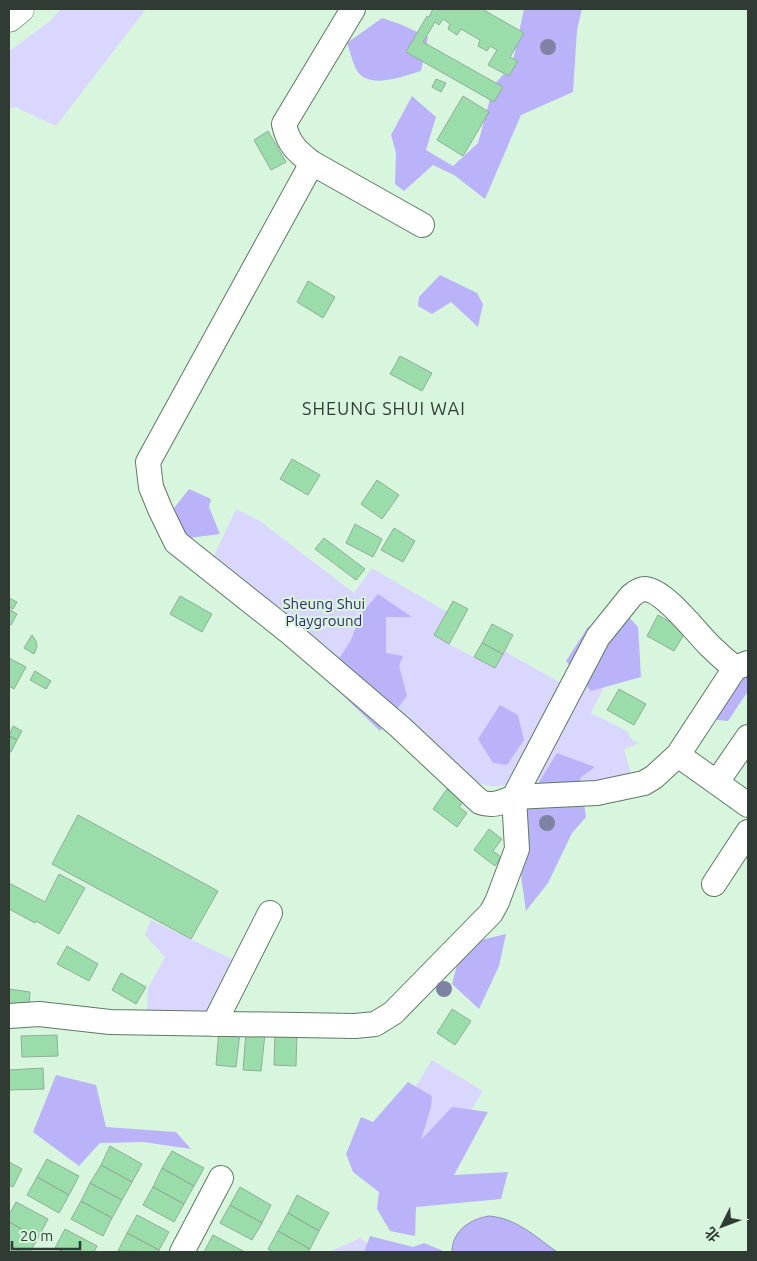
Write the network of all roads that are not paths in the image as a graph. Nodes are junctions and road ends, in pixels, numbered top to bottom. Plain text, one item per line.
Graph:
1 (20, 9) edge
2 (348, 10) edge
3 (9, 18) edge
4 (312, 163) junction
5 (422, 225) dead end
6 (742, 665) edge
7 (748, 737) edge
8 (678, 755) junction
9 (716, 782) junction
10 (514, 797) junction
11 (748, 805) edge
12 (748, 832) edge
13 (714, 884) dead end
14 (270, 913) dead end
15 (9, 1016) edge
16 (214, 1024) junction
17 (220, 1178) dead end
18 (182, 1252) edge

1 - 3 main road
2 - 4 street
4 - 5 street
4 - 10 street
6 - 8 street
6 - 10 street
7 - 9 street
8 - 9 street
8 - 10 street
9 - 11 street
10 - 16 street
12 - 13 street
14 - 16 street
15 - 16 street
17 - 18 street

